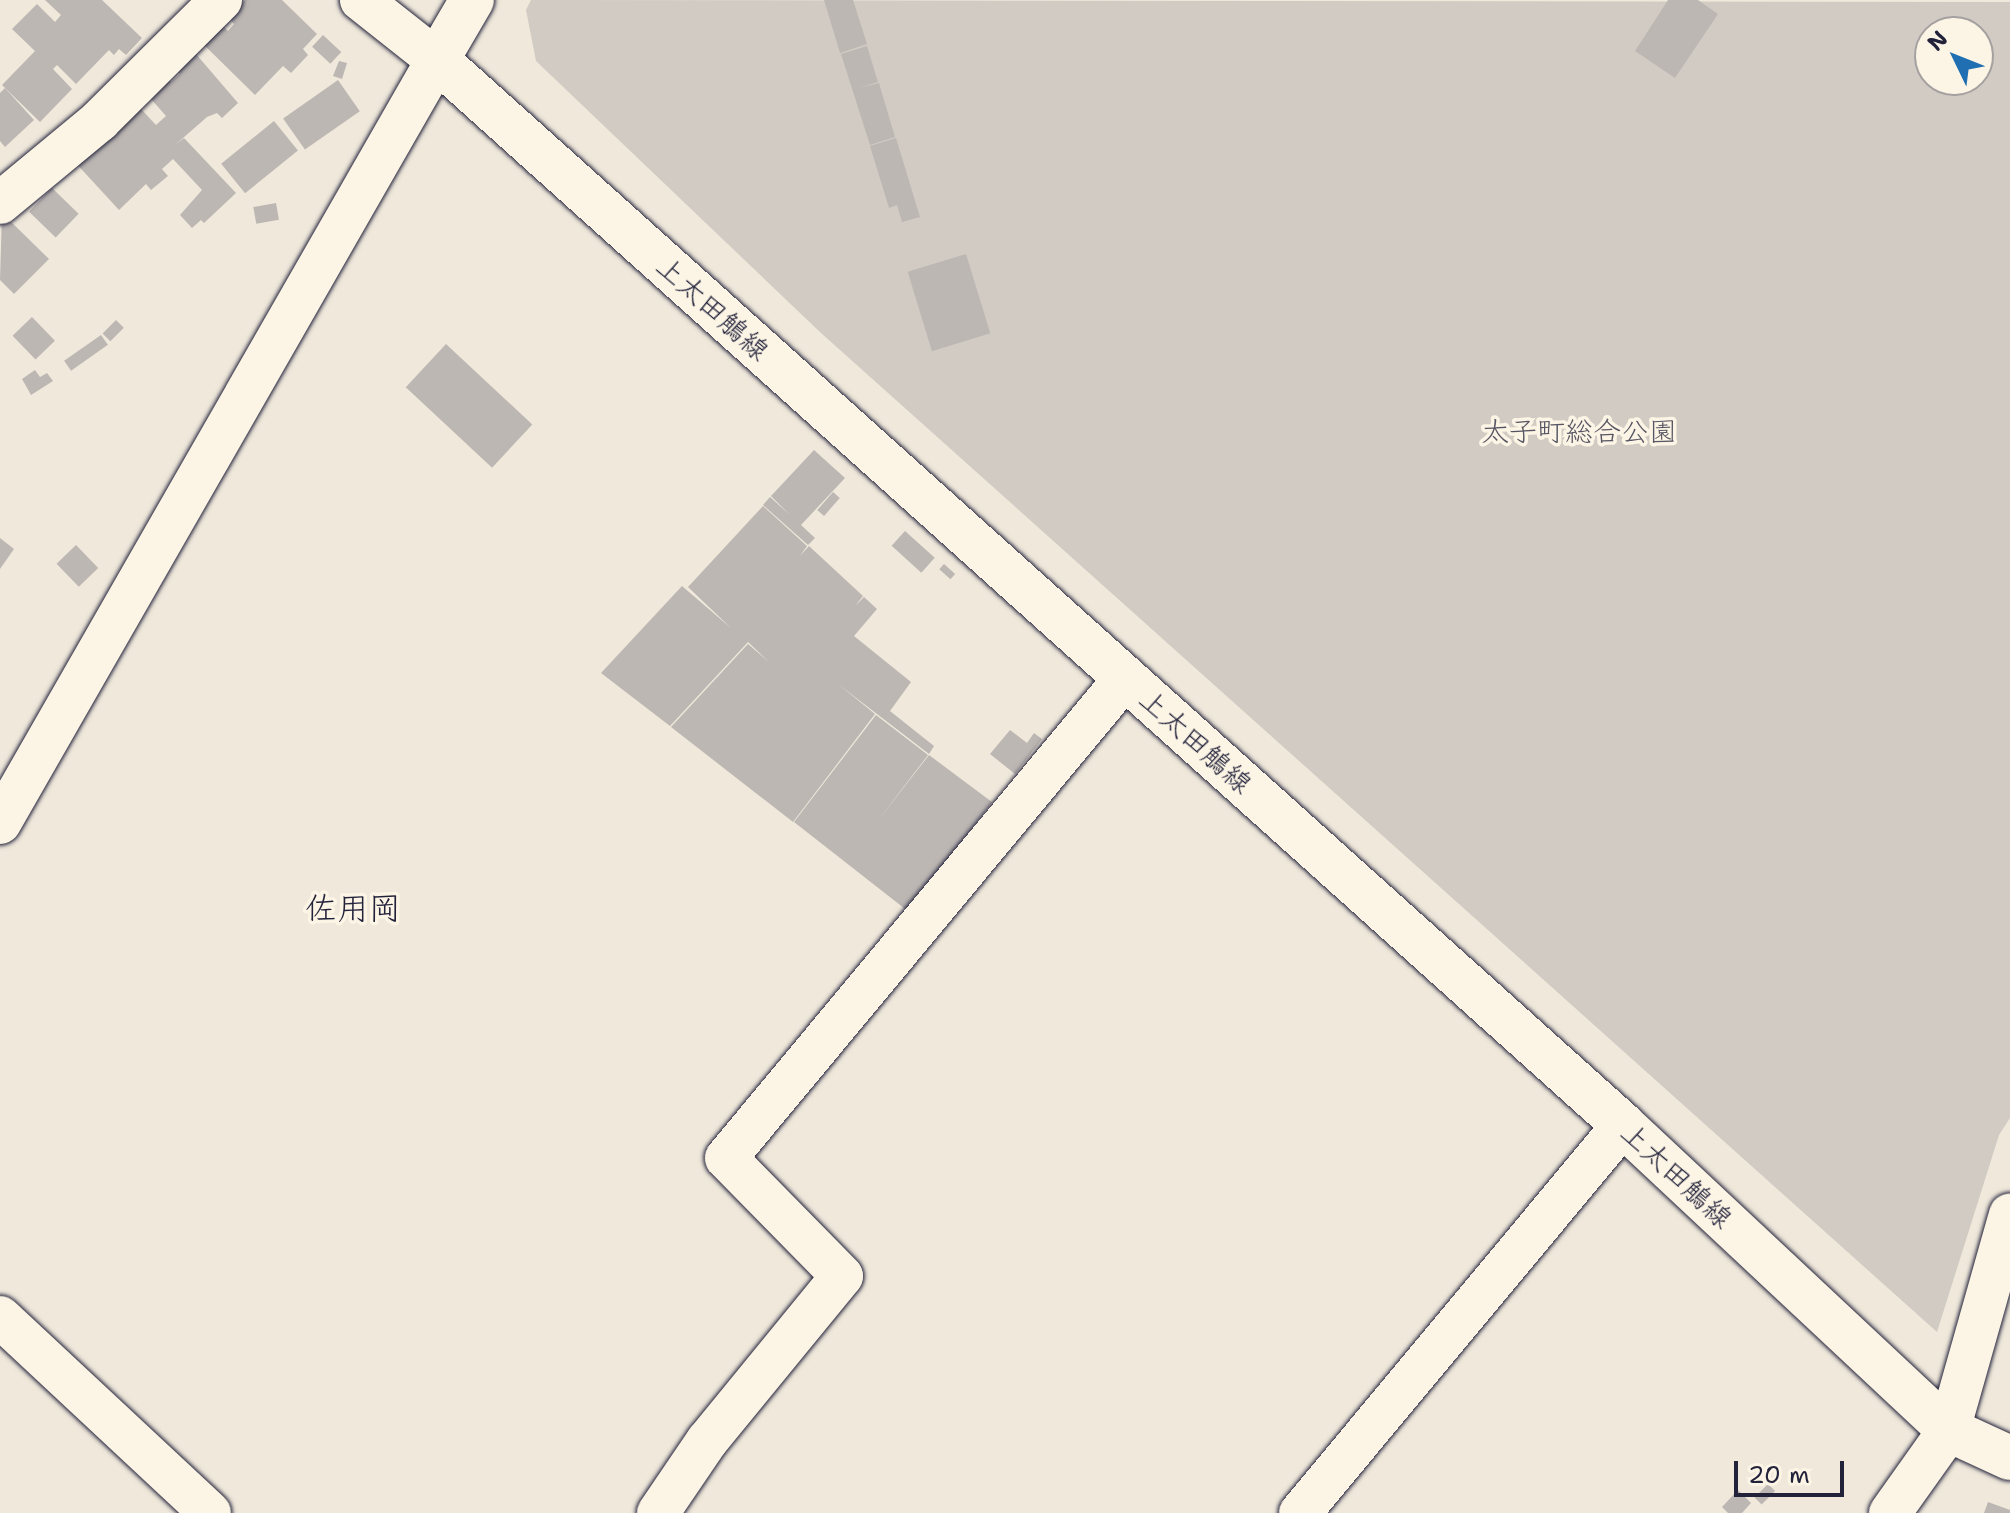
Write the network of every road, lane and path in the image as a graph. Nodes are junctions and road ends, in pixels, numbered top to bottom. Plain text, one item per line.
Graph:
1 (221, 0) edge
2 (361, 0) edge
3 (472, 0) edge
4 (437, 60) junction
5 (0, 203) edge
6 (1125, 678) junction
7 (0, 823) edge
8 (1623, 1125) junction
9 (2010, 1214) edge
10 (0, 1317) edge
11 (1949, 1430) junction
12 (2010, 1458) edge
13 (210, 1513) edge
14 (658, 1513) edge
15 (1300, 1513) edge
16 (1890, 1513) edge

1 - 5 street
2 - 4 street
3 - 4 main road
4 - 6 main road, 上太田鵤線
4 - 7 street
6 - 8 main road, 上太田鵤線
6 - 14 street
8 - 11 main road, 上太田鵤線
8 - 15 street
9 - 11 street
10 - 13 street
11 - 12 main road, 上太田鵤線
11 - 16 street

